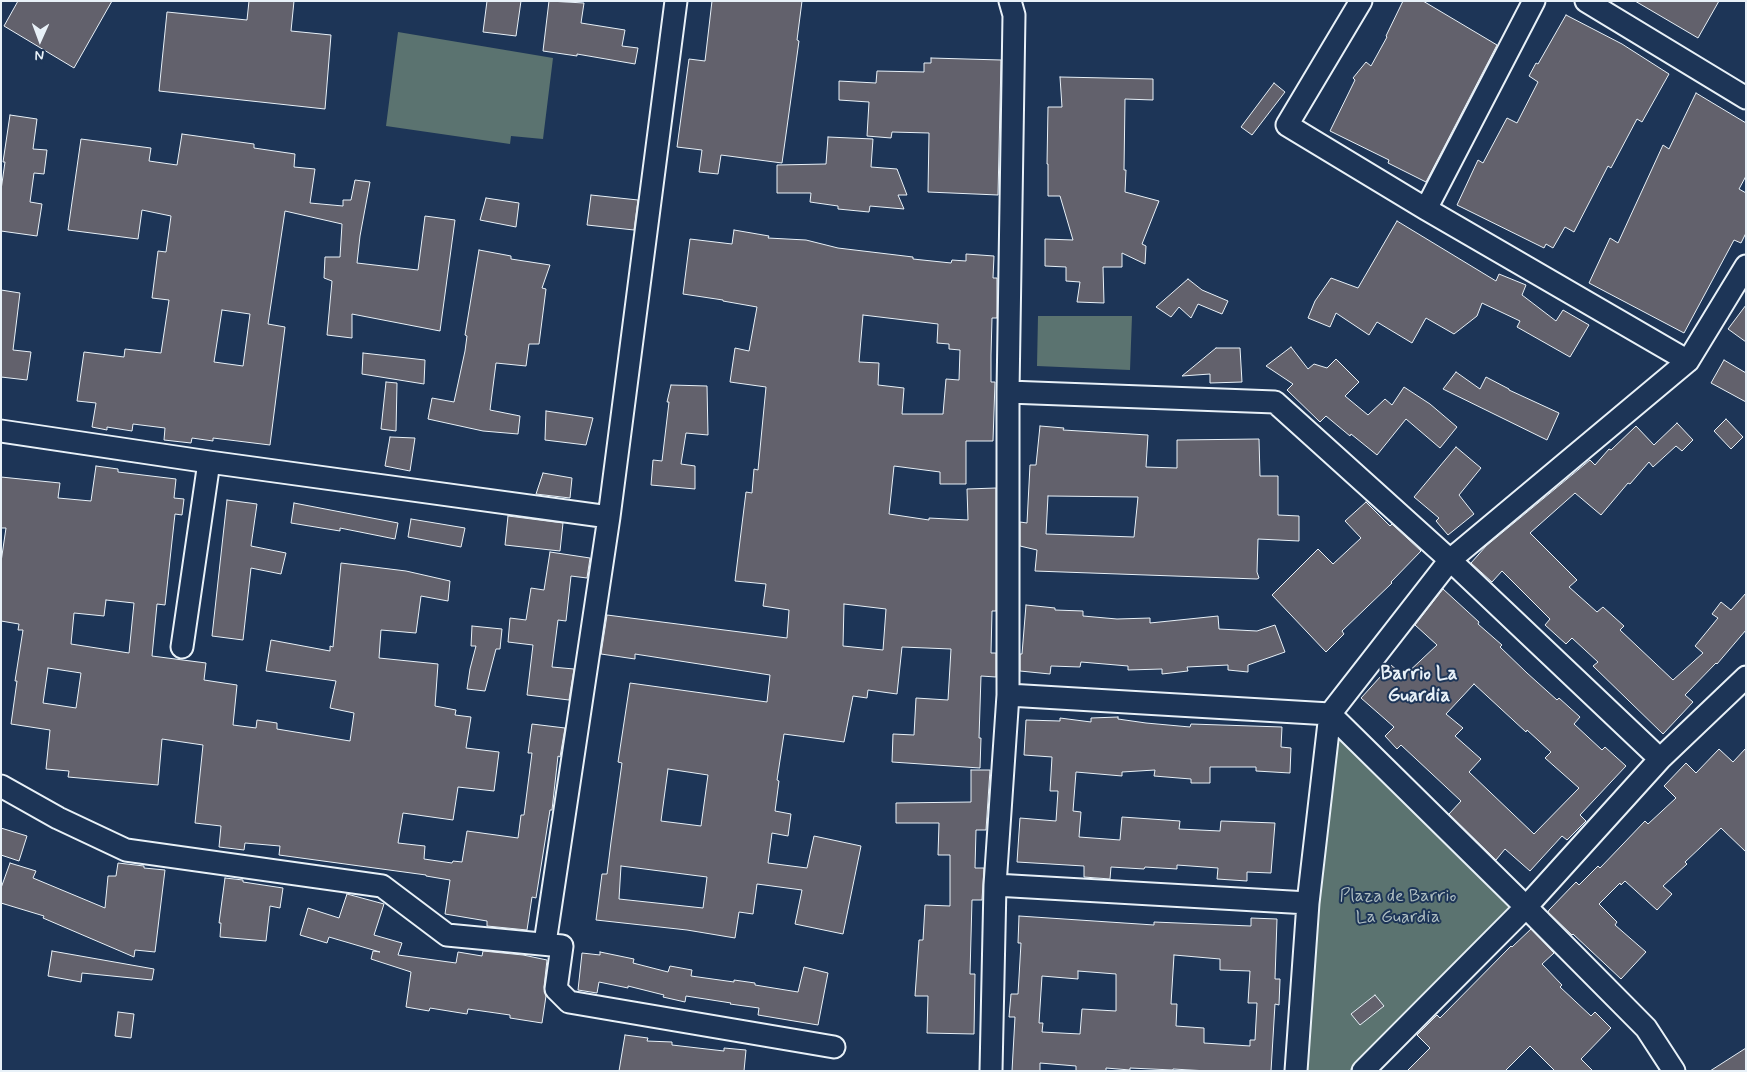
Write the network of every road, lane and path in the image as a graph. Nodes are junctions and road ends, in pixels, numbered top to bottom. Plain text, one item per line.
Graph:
1 (676, 1) edge
2 (1010, 1) edge
3 (1361, 1) edge
4 (1534, 1) edge
5 (1586, 1) edge
6 (1746, 98) edge
7 (1426, 210) junction
8 (1746, 266) edge
9 (1688, 360) junction
10 (1008, 392) junction
11 (1, 430) edge
12 (208, 462) junction
13 (609, 517) junction
14 (1450, 560) junction
15 (182, 647) dead end
16 (1746, 677) edge
17 (1008, 695) junction
18 (1330, 714) junction
19 (1660, 759) junction
20 (1, 786) edge
21 (995, 885) junction
22 (1308, 903) junction
23 (1526, 907) junction
24 (545, 944) junction
25 (834, 1047) dead end
26 (991, 1071) edge
27 (1296, 1071) edge
28 (1363, 1071) edge
29 (1674, 1071) edge

1 - 13 street
2 - 10 street
3 - 7 street
4 - 7 street
5 - 6 street
7 - 9 street
8 - 9 street
9 - 14 street
10 - 14 street
10 - 17 street
11 - 12 street
12 - 13 street
12 - 15 street
13 - 24 street
14 - 18 street
14 - 19 street
16 - 19 street
17 - 18 street
17 - 21 street
18 - 22 street
18 - 23 street
19 - 23 street
20 - 24 street
21 - 22 street
21 - 26 street
22 - 27 street
23 - 28 street
23 - 29 street
24 - 25 street

